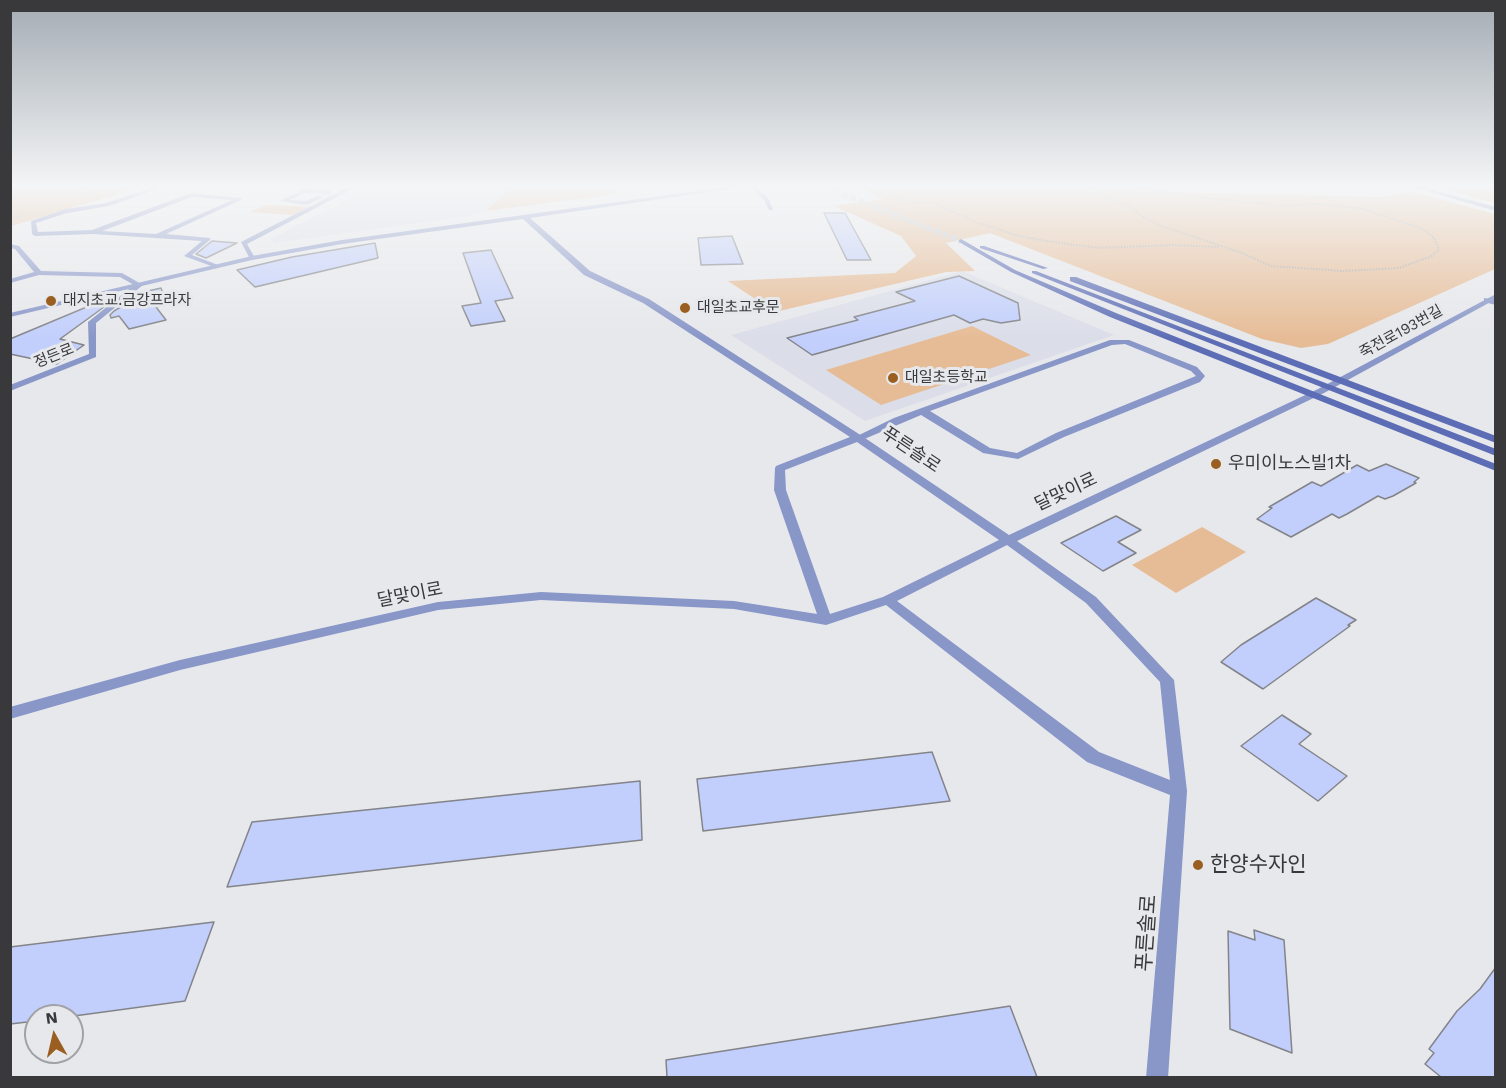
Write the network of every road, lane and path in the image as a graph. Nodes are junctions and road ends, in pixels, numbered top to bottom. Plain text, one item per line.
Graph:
1 (187, 238) edge
2 (253, 238) edge
3 (372, 238) edge
4 (548, 238) edge
5 (1029, 238) edge
6 (1197, 238) edge
7 (1434, 238) edge
8 (10, 246) edge
9 (1225, 247) junction
10 (252, 258) junction
11 (216, 266) junction
12 (39, 273) junction
13 (10, 281) edge
14 (139, 285) junction
15 (1496, 296) edge
16 (1491, 302) edge
17 (10, 315) edge
18 (1208, 336) junction
19 (10, 388) edge
20 (1321, 391) joint
21 (922, 411) junction
22 (858, 438) junction
23 (1496, 440) edge
24 (1496, 453) edge
25 (1496, 468) edge
26 (1008, 540) junction
27 (888, 600) junction
28 (826, 620) junction
29 (10, 713) edge
30 (1179, 791) junction
31 (1157, 1077) edge

1 - 11 street
2 - 10 street
3 - 10 street
4 - 22 street, 푸른솔로
5 - 9 path
6 - 9 path
7 - 9 path
8 - 12 street
10 - 11 street
11 - 14 street
12 - 13 street
12 - 14 street
14 - 17 street
14 - 19 street, 정든로
15 - 16 street, 죽전로193번길
16 - 20 street, 죽전로193번길
18 - 23 main road
18 - 24 main road
18 - 25 main road
20 - 26 street, 달맞이로
21 - 21 street
21 - 22 street
22 - 26 street, 푸른솔로
22 - 28 street
26 - 27 street, 달맞이로
26 - 30 street, 푸른솔로
27 - 28 street, 달맞이로
27 - 30 street
28 - 29 street, 달맞이로
30 - 31 street, 푸른솔로

